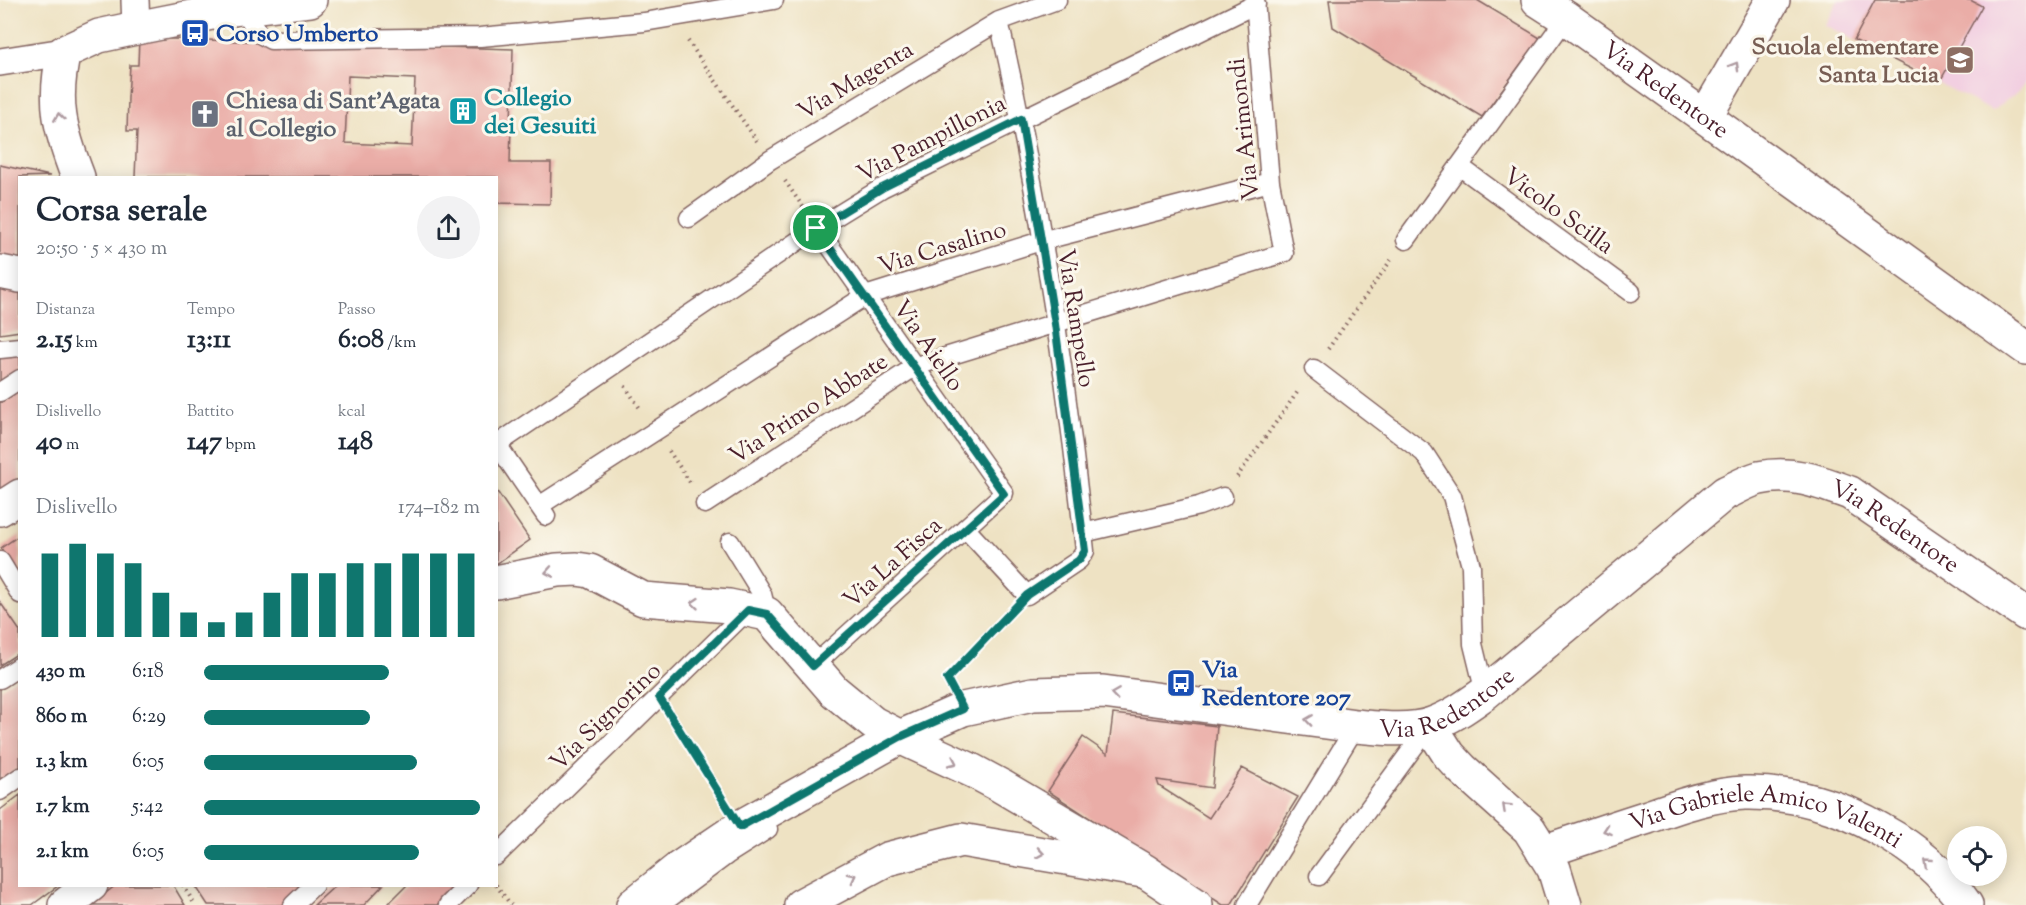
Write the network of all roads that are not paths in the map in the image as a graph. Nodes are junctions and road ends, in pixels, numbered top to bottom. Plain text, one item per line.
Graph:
1 (310, 0) edge
2 (774, 0) edge
3 (1056, 0) edge
4 (1538, 0) edge
5 (1773, 0) edge
6 (1256, 2) edge
7 (235, 6) edge
8 (136, 14) edge
9 (1566, 18) junction
10 (999, 21) junction
11 (64, 52) junction
12 (0, 62) edge
13 (1705, 117) junction
14 (1021, 119) junction
15 (1459, 165) junction
16 (77, 175) edge
17 (1270, 182) junction
18 (689, 218) dead end
19 (816, 228) junction
20 (1406, 240) dead end
21 (1041, 241) junction
22 (1284, 254) joint
23 (0, 272) edge
24 (18, 276) edge
25 (1631, 292) dead end
26 (865, 296) junction
27 (1055, 324) junction
28 (18, 347) edge
29 (2026, 348) edge
30 (0, 350) edge
31 (916, 366) junction
32 (1314, 369) dead end
33 (18, 380) edge
34 (0, 392) edge
35 (498, 443) edge
36 (498, 445) edge
37 (1004, 494) joint
38 (18, 497) edge
39 (1223, 497) dead end
40 (705, 504) dead end
41 (0, 510) edge
42 (965, 528) junction
43 (1083, 533) junction
44 (730, 542) dead end
45 (0, 561) edge
46 (498, 582) edge
47 (18, 591) edge
48 (758, 612) junction
49 (2026, 614) edge
50 (813, 666) junction
51 (18, 667) edge
52 (0, 679) edge
53 (1485, 693) junction
54 (1430, 725) junction
55 (1356, 726) junction
56 (900, 737) junction
57 (18, 778) edge
58 (0, 791) edge
59 (754, 828) junction
60 (1543, 852) junction
61 (498, 854) edge
62 (1145, 871) junction
63 (1319, 876) dead end
64 (88, 887) edge
65 (312, 887) edge
66 (466, 887) edge
67 (66, 905) edge
68 (293, 905) edge
69 (448, 905) edge
70 (633, 905) edge
71 (660, 905) edge
72 (801, 905) edge
73 (1196, 905) edge
74 (1247, 905) edge
75 (1565, 905) edge
76 (1966, 905) edge

1 - 7 street
2 - 7 lane
3 - 10 lane, Via Magenta
4 - 9 street, Via Redentore
13 -> 5 street
6 - 14 lane, Via Pampillonia
6 - 17 lane, Via Arimondi
7 - 8 street
8 - 11 street
9 - 13 street, Via Redentore
9 - 15 lane
10 - 14 lane, Via Rampello
10 - 18 lane, Via Magenta
11 - 12 street
16 -> 11 street
13 - 29 street, Via Redentore
14 - 19 lane, Via Pampillonia
14 - 21 lane, Via Rampello
15 - 20 lane
15 - 25 lane, Vicolo Scilla
17 - 21 lane, Via Casalino
17 - 22 lane, Via Arimondi
19 - 26 lane, Via Aiello
19 - 35 lane, Via Pampillonia
21 - 26 lane, Via Casalino
21 - 27 lane, Via Rampello
22 - 27 lane, Via Primo Abbate
23 - 24 street
26 - 31 lane, Via Aiello
26 - 36 lane, Via Casalino
27 - 31 lane, Via Primo Abbate
27 - 43 lane, Via Rampello
28 - 30 lane
31 - 37 lane, Via Aiello
31 - 40 lane, Via Primo Abbate
32 - 53 lane
33 - 34 lane
37 - 42 lane, Via La Fisca
38 - 41 street
39 - 43 lane
42 - 43 lane, Via Rampello
42 - 50 lane, Via La Fisca
44 - 48 lane
45 - 47 lane
48 -> 46 street
48 - 50 street
48 - 61 lane, Via Signorino
49 - 53 street, Via Redentore
50 - 56 street
51 - 52 lane
53 - 54 street, Via Redentore
54 - 55 street, Via Redentore
60 -> 54 street
54 - 63 lane
55 -> 56 street, Via Redentore
55 - 74 lane
56 - 59 street, Via Redentore
56 -> 62 street
57 - 58 lane
59 - 70 street, Via Redentore
59 - 71 lane, Via Redentore
60 - 75 street
76 -> 60 street, Via Gabriele Amico Valenti
72 -> 62 street
62 - 73 street
64 - 67 street
65 - 68 lane
66 - 69 lane

